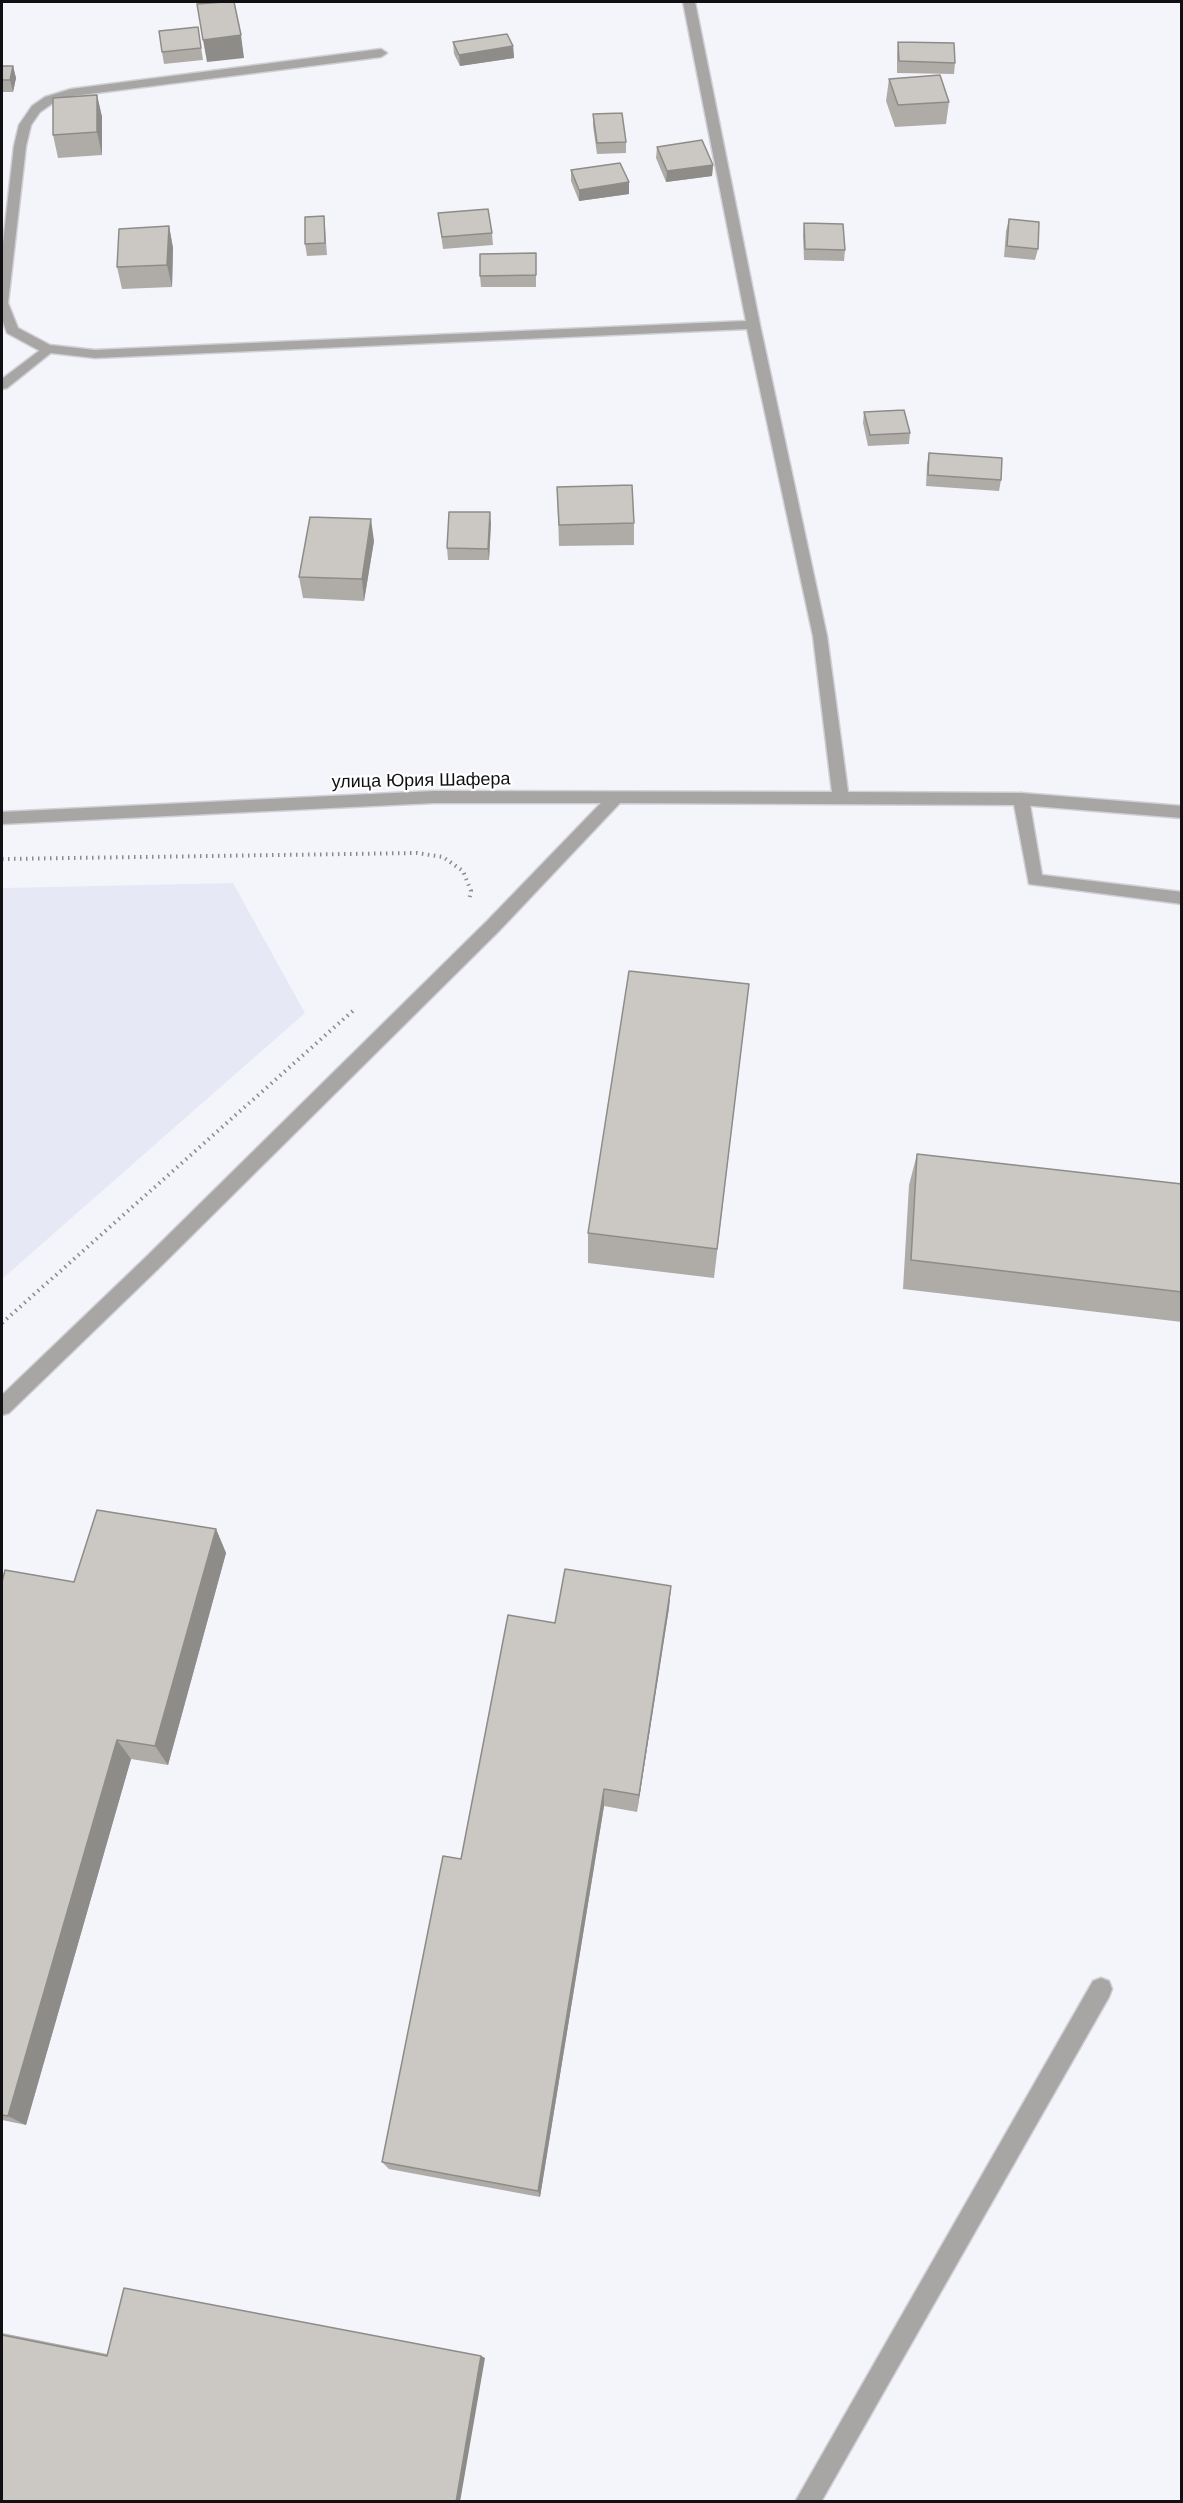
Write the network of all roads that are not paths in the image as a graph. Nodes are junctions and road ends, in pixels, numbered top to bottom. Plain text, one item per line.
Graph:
1 (688, 2) edge
2 (381, 53) dead end
3 (753, 325) junction
4 (47, 349) junction
5 (2, 385) edge
6 (841, 798) junction
7 (1021, 799) junction
8 (614, 800) junction
9 (1182, 812) edge
10 (2, 818) edge
11 (1182, 898) edge
12 (2, 1407) edge
13 (1101, 1989) dead end
14 (807, 2502) edge

1 - 3 street
2 - 4 street
3 - 4 street
3 - 6 street
4 - 5 street
6 - 7 street, улица Юрия Шафера
6 - 8 street, улица Юрия Шафера
7 - 9 street, улица Юрия Шафера
7 - 11 street
8 - 10 street, улица Юрия Шафера
8 - 12 street
13 - 14 street

